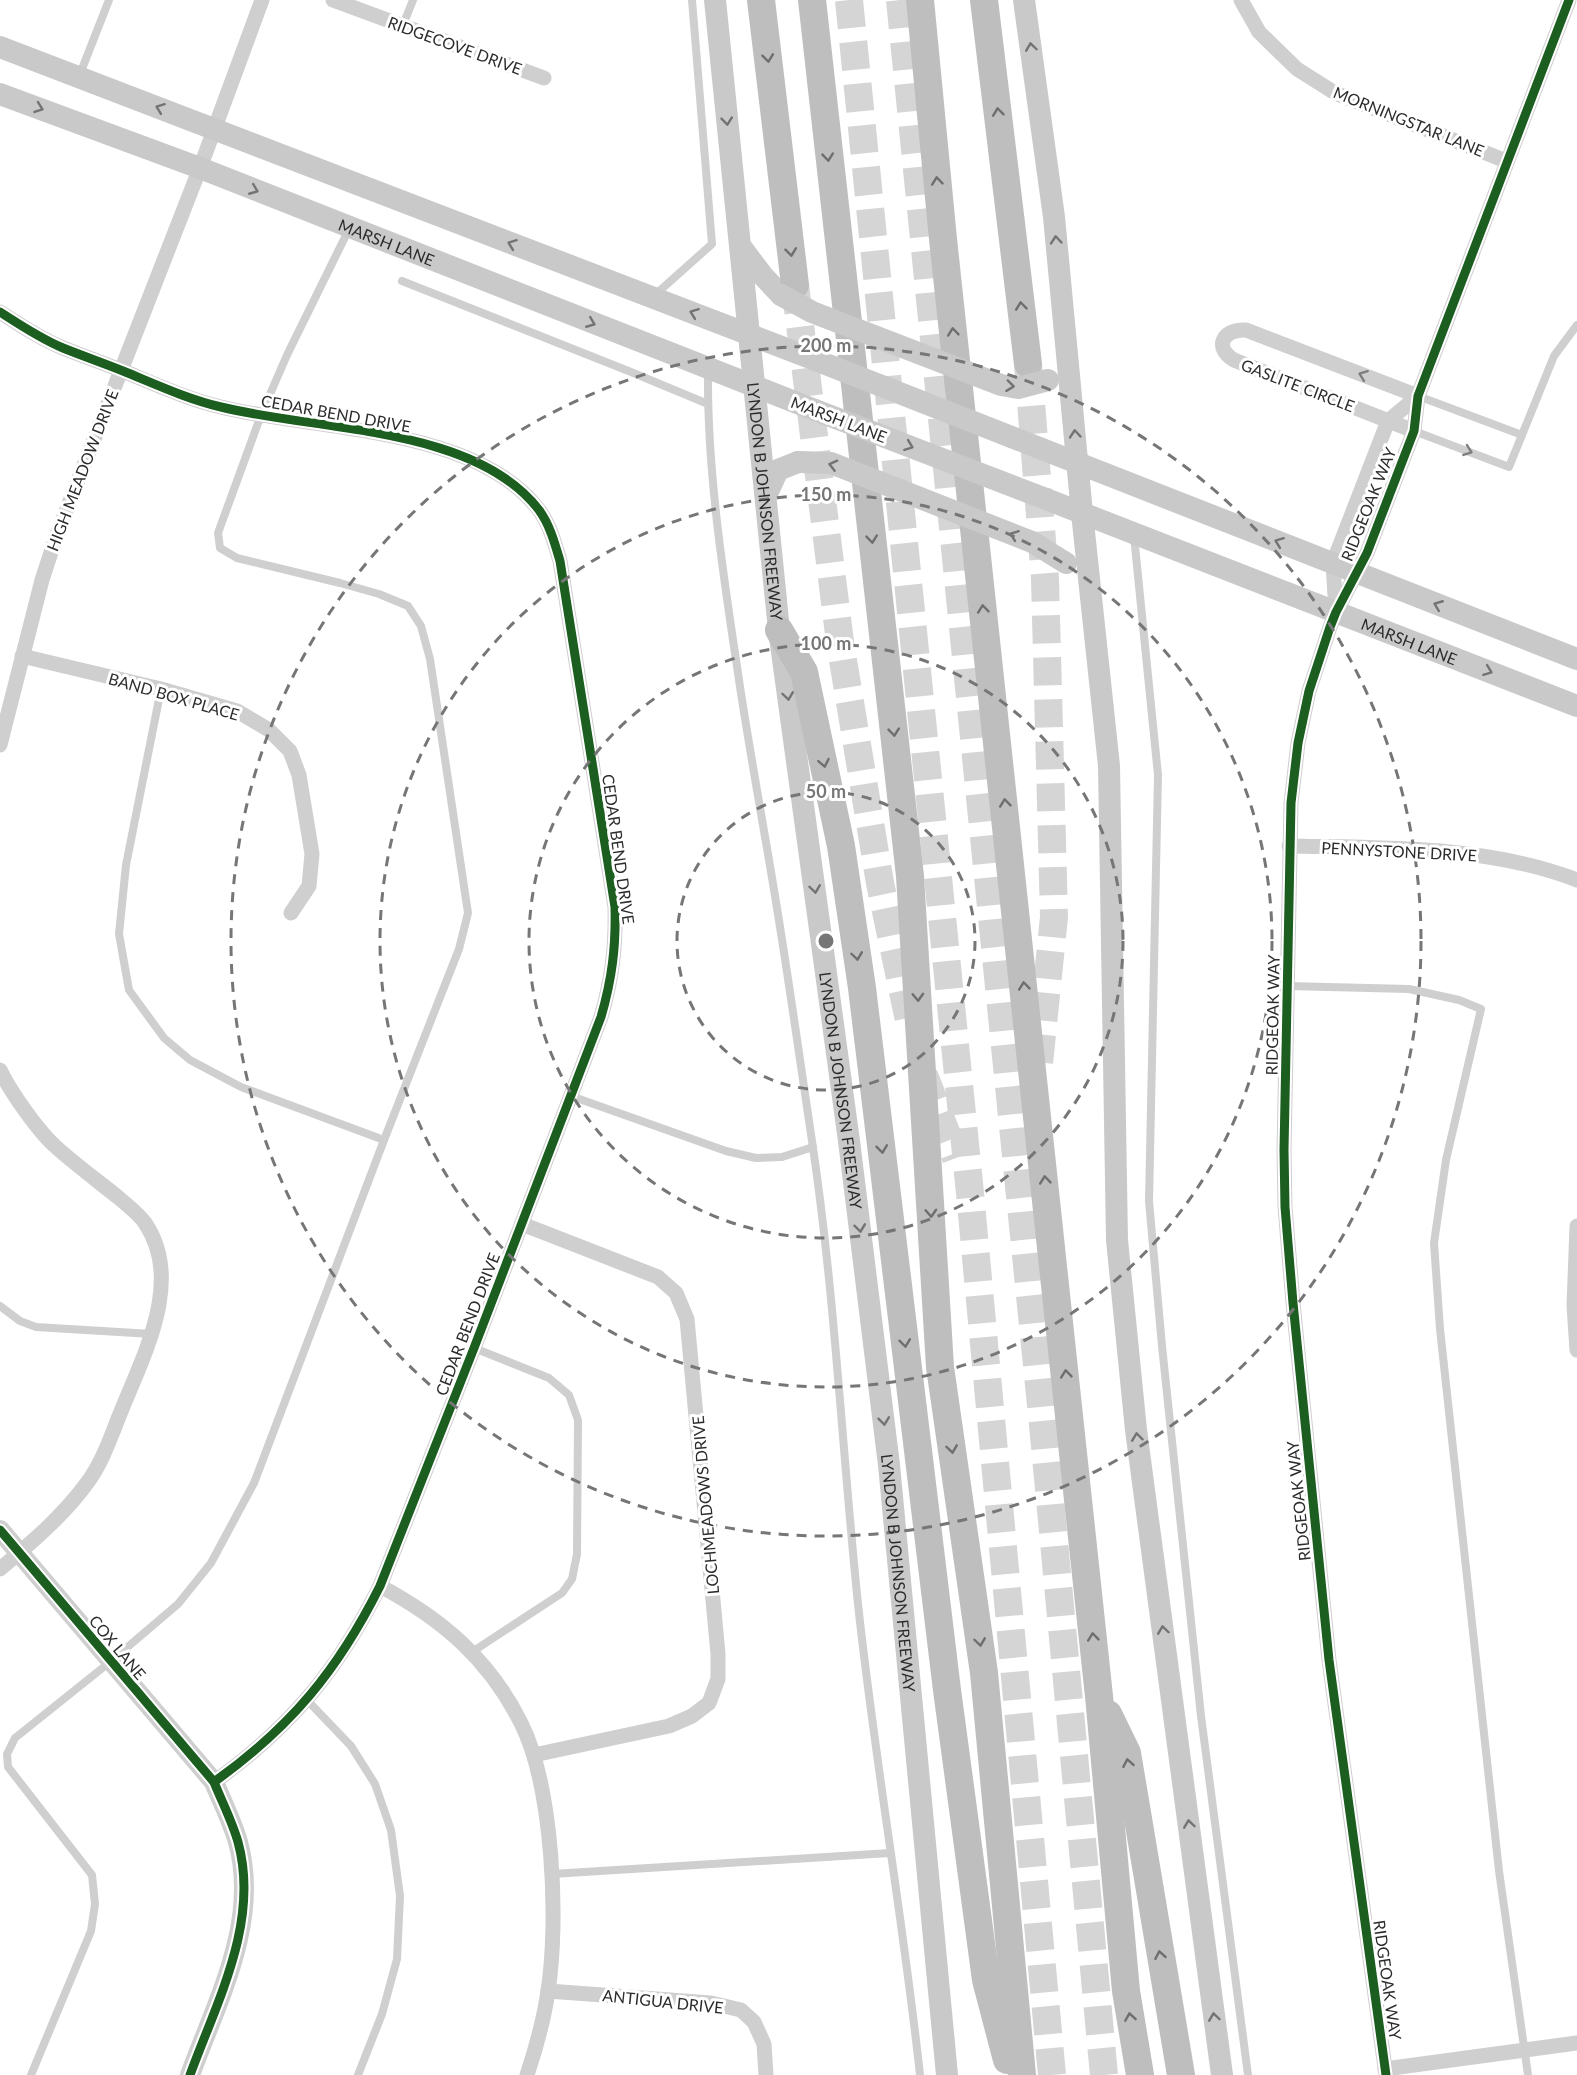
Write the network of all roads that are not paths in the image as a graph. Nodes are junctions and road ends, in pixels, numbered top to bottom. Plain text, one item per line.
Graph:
1 (109, 0) edge
2 (262, 0) edge
3 (333, 0) edge
4 (413, 0) edge
5 (692, 0) edge
6 (715, 0) edge
7 (760, 0) edge
8 (812, 0) edge
9 (920, 0) edge
10 (984, 0) edge
11 (1024, 0) edge
12 (1241, 0) edge
13 (1569, 0) edge
14 (403, 25) junction
15 (0, 47) edge
16 (79, 77) junction
17 (544, 78) dead end
18 (0, 93) edge
19 (214, 129) junction
20 (1506, 161) junction
21 (200, 168) junction
22 (350, 228) junction
23 (740, 246) junction
24 (402, 281) dead end
25 (788, 290) junction
26 (652, 297) junction
27 (0, 312) edge
28 (1577, 325) edge
29 (749, 334) junction
30 (1067, 353) junction
31 (708, 369) junction
32 (120, 370) junction
33 (1038, 372) junction
34 (754, 387) junction
35 (1418, 396) junction
36 (708, 404) junction
37 (261, 415) junction
38 (1388, 421) junction
39 (1414, 431) junction
40 (1522, 435) junction
41 (1077, 463) junction
42 (765, 498) junction
43 (1082, 513) junction
44 (1134, 533) junction
45 (1333, 563) junction
46 (1357, 573) junction
47 (1091, 593) junction
48 (1336, 612) junction
49 (778, 630) junction
50 (22, 656) junction
51 (1577, 659) edge
52 (161, 689) junction
53 (1577, 706) edge
54 (0, 745) edge
55 (1289, 846) junction
56 (1577, 880) edge
57 (291, 913) dead end
58 (1287, 986) junction
59 (0, 1070) edge
60 (571, 1096) junction
61 (384, 1140) junction
62 (813, 1147) junction
63 (522, 1224) junction
64 (1577, 1227) edge
65 (0, 1306) edge
66 (152, 1334) junction
67 (474, 1348) junction
68 (1577, 1350) edge
69 (0, 1530) edge
70 (19, 1553) junction
71 (0, 1569) edge
72 (380, 1586) junction
73 (472, 1652) junction
74 (111, 1662) junction
75 (1099, 1696) junction
76 (307, 1700) junction
77 (534, 1755) junction
78 (214, 1782) junction
79 (890, 1852) junction
80 (552, 1874) junction
81 (548, 1991) junction
82 (1577, 2043) edge
83 (1524, 2049) junction
84 (1385, 2072) edge
85 (31, 2075) edge
86 (190, 2075) edge
87 (358, 2075) edge
88 (527, 2075) edge
89 (766, 2075) edge
90 (920, 2075) edge
91 (947, 2075) edge
92 (1011, 2075) edge
93 (1022, 2075) edge
94 (1140, 2075) edge
95 (1181, 2075) edge
96 (1222, 2075) edge
97 (1248, 2075) edge
98 (1528, 2075) edge

1 - 16 lane
2 - 19 street, HIGH MEADOW DRIVE
3 - 14 street, RIDGECOVE DRIVE
4 - 14 lane
5 - 26 lane
6 -> 23 main road, LYNDON B JOHNSON FREEWAY
7 -> 25 highway
8 -> 93 highway
75 -> 9 highway
33 -> 10 highway
30 -> 11 main road
12 - 20 street, MORNINGSTAR LANE
13 - 20 street, RIDGEOAK WAY
14 - 17 street, RIDGECOVE DRIVE
15 - 16 main road
19 -> 16 main road
18 -> 21 main road, MARSH LANE
19 - 21 street, HIGH MEADOW DRIVE
26 -> 19 main road
20 - 35 street, RIDGEOAK WAY
21 -> 22 main road, MARSH LANE
21 - 32 street, HIGH MEADOW DRIVE
22 -> 31 main road, MARSH LANE
22 - 37 lane
23 - 25 main road
23 - 29 main road, LYNDON B JOHNSON FREEWAY
24 - 36 lane
25 -> 33 main road, bridge
29 -> 26 main road
27 - 32 street, CEDAR BEND DRIVE
28 - 40 lane
29 - 34 main road, LYNDON B JOHNSON FREEWAY
29 - 41 main road, bridge
30 - 33 main road
41 -> 30 main road
31 - 34 main road, MARSH LANE
31 - 36 lane
32 - 37 street, CEDAR BEND DRIVE
32 - 50 street, HIGH MEADOW DRIVE
34 - 42 main road, LYNDON B JOHNSON FREEWAY
34 -> 43 main road, MARSH LANE, bridge
35 - 38 street, RIDGEOAK WAY
35 -> 38 street, GASLITE CIRCLE
35 - 39 street, RIDGEOAK WAY
35 - 40 lane
36 - 62 lane
37 - 60 street, CEDAR BEND DRIVE
37 - 61 lane
38 - 39 street, GASLITE CIRCLE
38 - 45 street, RIDGEOAK WAY
39 -> 40 lane
39 - 46 street, RIDGEOAK WAY
41 - 43 main road
45 -> 41 main road
47 -> 42 main road, bridge
42 - 49 main road, LYNDON B JOHNSON FREEWAY
43 - 44 main road, MARSH LANE
43 - 47 main road
44 - 48 main road, MARSH LANE
44 - 97 lane
45 - 46 main road
45 - 48 street, RIDGEOAK WAY
46 - 48 street, RIDGEOAK WAY
51 -> 46 main road
96 -> 47 main road
48 -> 53 main road, MARSH LANE
48 - 55 street, RIDGEOAK WAY
49 -> 91 main road, LYNDON B JOHNSON FREEWAY
49 -> 92 highway
50 - 52 street, BAND BOX PLACE
50 - 54 street, HIGH MEADOW DRIVE
52 - 57 street, BAND BOX PLACE
52 - 61 lane
55 - 56 street, PENNYSTONE DRIVE
55 - 58 street, RIDGEOAK WAY
58 - 83 lane
58 - 84 street, RIDGEOAK WAY
59 - 66 street
60 - 62 lane
60 - 63 street, CEDAR BEND DRIVE
61 - 74 lane
62 - 79 lane
63 - 67 street, CEDAR BEND DRIVE
63 - 77 street, LOCHMEADOWS DRIVE
64 - 68 street
65 - 66 lane
66 - 70 street
67 - 72 street, CEDAR BEND DRIVE
67 - 73 lane
69 - 70 street, COX LANE
70 - 71 street
70 - 74 street, COX LANE
72 - 73 street
72 - 76 street, CEDAR BEND DRIVE
73 - 77 street
74 - 78 street, COX LANE
74 - 85 lane
94 -> 75 highway
95 -> 75 highway
76 - 78 street, CEDAR BEND DRIVE
76 - 87 lane
77 - 80 street
78 - 86 street, COX LANE
79 - 80 lane
79 - 90 lane
80 - 81 street
81 - 88 street
81 - 89 street, ANTIGUA DRIVE
82 - 83 street
83 - 84 street
83 - 98 lane

